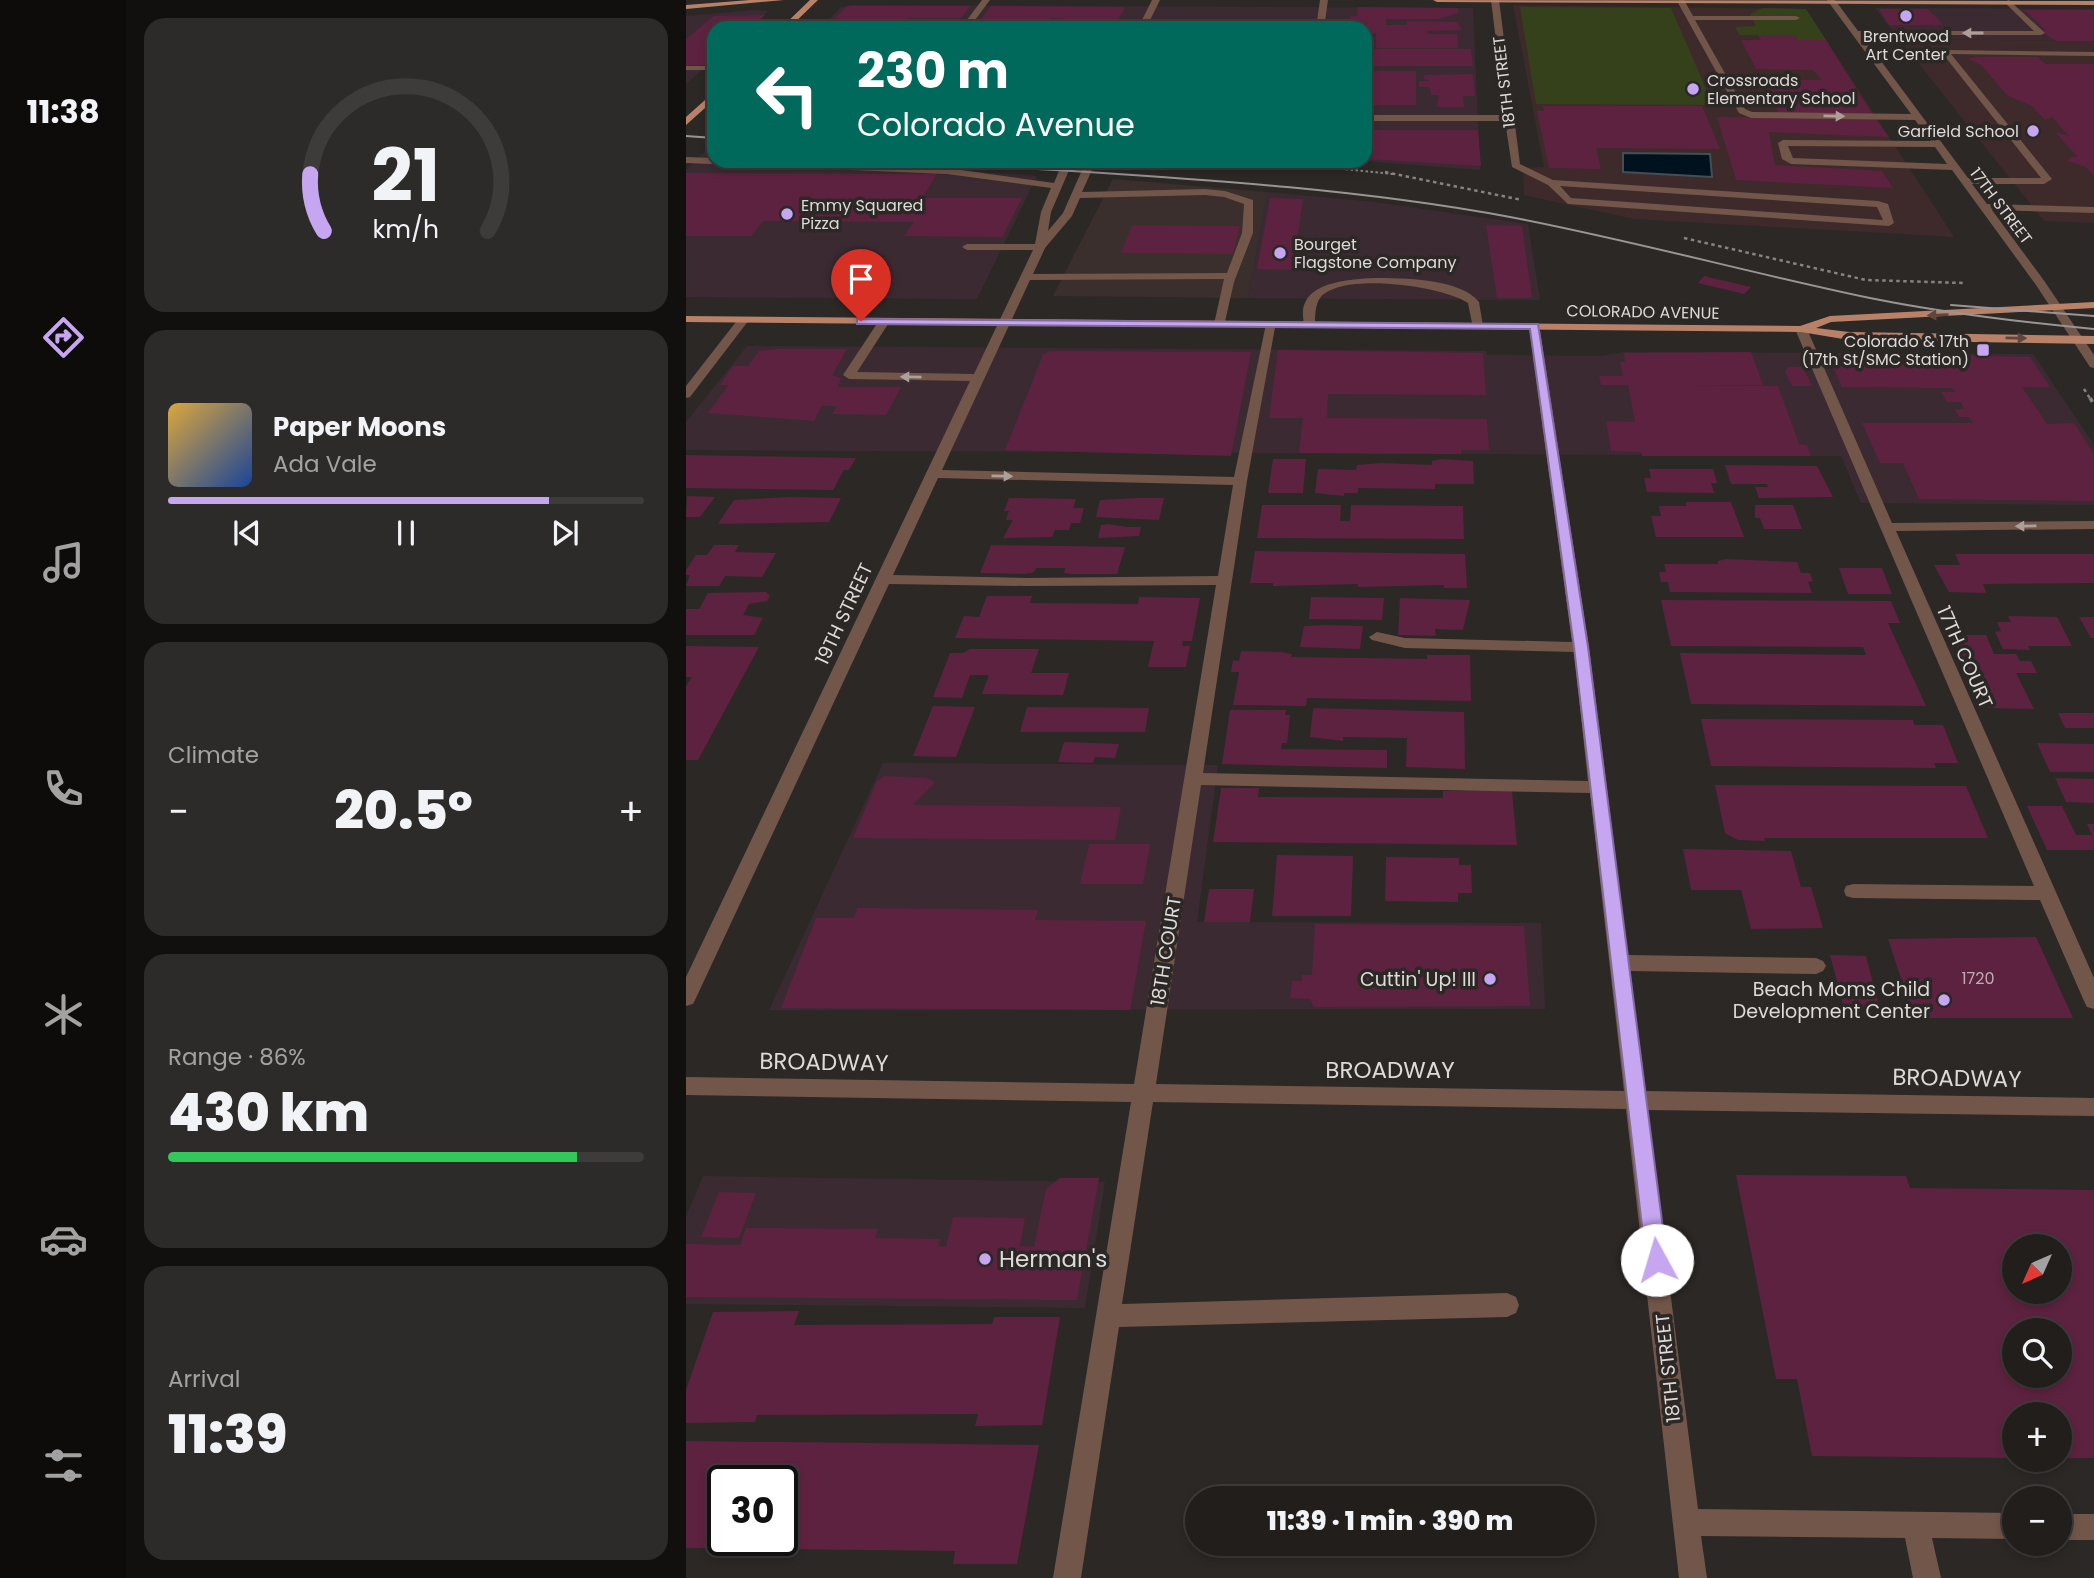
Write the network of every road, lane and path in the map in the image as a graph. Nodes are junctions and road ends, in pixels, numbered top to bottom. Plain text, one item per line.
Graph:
1 (780, 0) edge
2 (814, 0) edge
3 (986, 0) edge
4 (1156, 0) edge
5 (1324, 0) edge
6 (1437, 0) edge
7 (1495, 0) edge
8 (1832, 0) edge
9 (1681, 1) edge
10 (2008, 2) junction
11 (2094, 3) edge
12 (686, 7) edge
13 (1692, 18) junction
14 (1796, 18) dead end
15 (792, 21) edge
16 (970, 21) edge
17 (1146, 21) edge
18 (1321, 21) edge
19 (1856, 33) junction
20 (1870, 51) junction
21 (1945, 52) junction
22 (2094, 54) edge
23 (686, 68) edge
24 (707, 68) edge
25 (707, 102) edge
26 (1917, 117) junction
27 (1372, 118) edge
28 (1508, 118) junction
29 (686, 122) edge
30 (1936, 144) junction
31 (686, 160) edge
32 (707, 161) edge
33 (1952, 167) junction
34 (876, 168) edge
35 (1065, 168) edge
36 (1088, 168) edge
37 (1963, 181) junction
38 (1551, 183) junction
39 (1057, 186) junction
40 (1078, 195) junction
41 (1982, 207) junction
42 (2094, 209) edge
43 (967, 247) dead end
44 (1040, 247) junction
45 (1231, 276) junction
46 (1026, 277) junction
47 (1866, 280) dead end
48 (1965, 283) dead end
49 (2094, 305) edge
50 (2055, 306) junction
51 (686, 319) edge
52 (743, 320) junction
53 (884, 321) junction
54 (1006, 323) junction
55 (1220, 324) junction
56 (1272, 324) junction
57 (1309, 325) junction
58 (1477, 326) junction
59 (1535, 326) junction
60 (1801, 329) junction
61 (2076, 340) junction
62 (2094, 340) edge
63 (2094, 364) edge
64 (979, 378) junction
65 (686, 394) edge
66 (934, 474) junction
67 (1240, 481) junction
68 (2094, 525) edge
69 (1885, 527) junction
70 (884, 579) junction
71 (1225, 580) junction
72 (1377, 637) dead end
73 (1581, 647) junction
74 (1193, 779) junction
75 (1598, 787) junction
76 (1853, 891) dead end
77 (2047, 893) junction
78 (1621, 963) junction
79 (1816, 966) dead end
80 (686, 998) edge
81 (2094, 1001) edge
82 (686, 1086) edge
83 (1143, 1094) junction
84 (1635, 1098) junction
85 (2094, 1107) edge
86 (1507, 1305) dead end
87 (1111, 1316) junction
88 (1686, 1522) junction
89 (1916, 1525) junction
90 (2002, 1527) edge
91 (2072, 1527) edge
92 (2094, 1527) edge
93 (1067, 1578) edge
94 (1693, 1578) edge
95 (1927, 1578) edge

1 - 12 main road
2 - 15 main road
3 - 16 street
4 - 17 street
5 - 18 street
6 - 7 main road
7 - 9 main road
7 - 28 street, 18TH STREET
8 - 9 main road
8 - 10 main road
8 - 19 street, 17TH STREET
9 - 13 street
10 - 11 main road
10 -> 19 street
13 - 14 street
13 -> 26 street
19 - 20 street, 17TH STREET
20 - 21 street
20 - 26 street, 17TH STREET
21 - 22 street
21 - 37 street
23 - 24 street
25 - 29 main road
26 - 30 street, 17TH STREET
27 - 28 street
28 - 38 street, 18TH STREET
30 - 33 street, 17TH STREET
30 - 33 street
31 - 32 street
33 - 37 street, 17TH STREET
34 - 39 street
35 - 39 street, 19TH STREET
36 - 40 street, 19TH STREET
37 - 41 street, 17TH STREET
38 - 38 street
39 - 44 street, 19TH STREET
40 - 44 street, 19TH STREET
40 - 45 street
41 - 42 street
41 - 50 street, 17TH STREET
43 - 44 street
44 - 46 street, 19TH STREET
45 - 46 street
45 - 55 street
46 - 54 street, 19TH STREET
47 - 48 path
49 - 50 main road, COLORADO AVENUE
50 -> 60 main road, COLORADO AVENUE
50 - 61 street, 17TH STREET
51 - 52 main road, COLORADO AVENUE
52 - 53 main road, COLORADO AVENUE
52 - 65 street
53 - 54 main road, COLORADO AVENUE
64 -> 53 street
54 - 55 main road, COLORADO AVENUE
54 - 64 street, 19TH STREET
55 - 56 main road, COLORADO AVENUE
56 - 57 main road, COLORADO AVENUE
56 - 67 street, 18TH COURT
57 - 58 main road, COLORADO AVENUE
57 - 58 street
58 - 59 main road, COLORADO AVENUE
59 - 60 main road, COLORADO AVENUE
59 - 73 street, 18TH STREET
60 -> 61 main road, COLORADO AVENUE
60 - 69 street, 17TH COURT
61 - 62 main road, COLORADO AVENUE
61 - 63 street, 17TH STREET
64 - 66 street, 19TH STREET
66 -> 67 street
66 - 70 street, 19TH STREET
67 - 71 street, 18TH COURT
68 -> 69 street
69 - 77 street, 17TH COURT
70 - 71 street
70 - 80 street, 19TH STREET
71 - 74 street, 18TH COURT
72 - 73 street
73 - 75 street, 18TH STREET
74 - 75 street
74 - 83 street, 18TH COURT
75 - 78 street, 18TH STREET
76 - 77 street
77 - 81 street, 17TH COURT
78 - 79 street
78 - 84 street, 18TH STREET
82 - 83 street, BROADWAY
83 - 84 street, BROADWAY
83 - 87 street, 18TH COURT
84 - 85 street, BROADWAY
84 - 88 street, 18TH STREET
86 - 87 street
87 - 93 street, 18TH COURT
88 - 89 street
88 - 94 street, 18TH STREET
89 - 90 street
89 - 95 street
91 - 92 street

